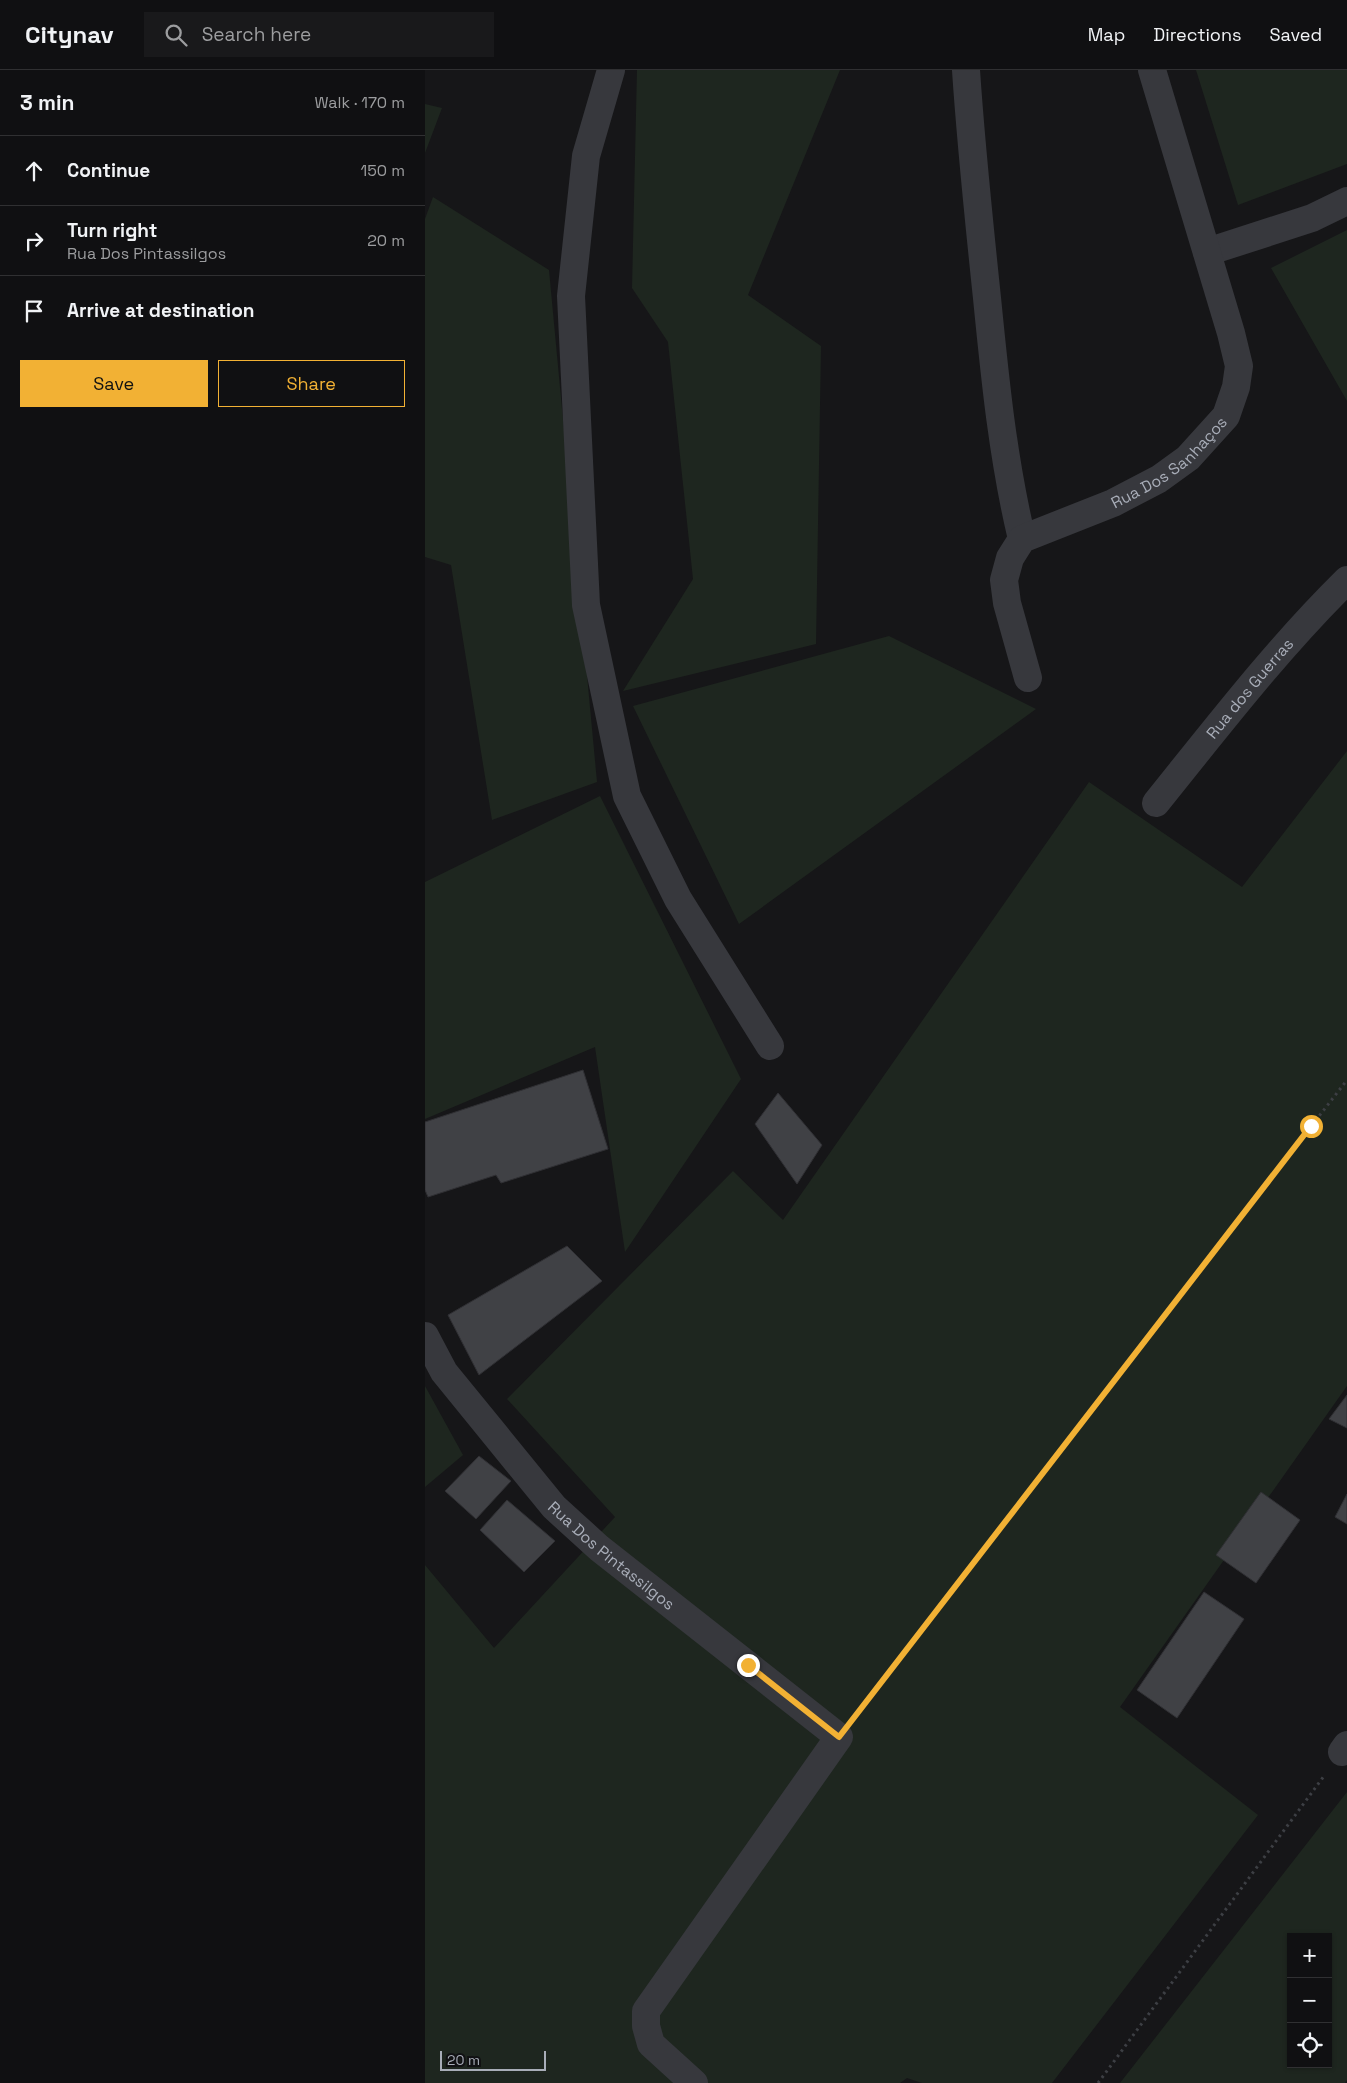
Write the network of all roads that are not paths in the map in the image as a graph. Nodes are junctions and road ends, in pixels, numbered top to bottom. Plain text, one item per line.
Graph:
1 (611, 70) edge
2 (966, 70) edge
3 (1152, 70) edge
4 (1347, 201) edge
5 (1207, 252) junction
6 (1022, 539) junction
7 (1347, 580) edge
8 (1028, 678) dead end
9 (1157, 803) dead end
10 (769, 1046) dead end
11 (425, 1336) edge
12 (694, 2083) edge

1 - 10 street
2 - 6 street
3 - 5 street, Rua Dos Sanhaços
4 - 5 street
5 - 6 street, Rua Dos Sanhaços
6 - 8 street
7 - 9 street, Rua dos Guerras
11 - 12 street, Rua Dos Pintassilgos

